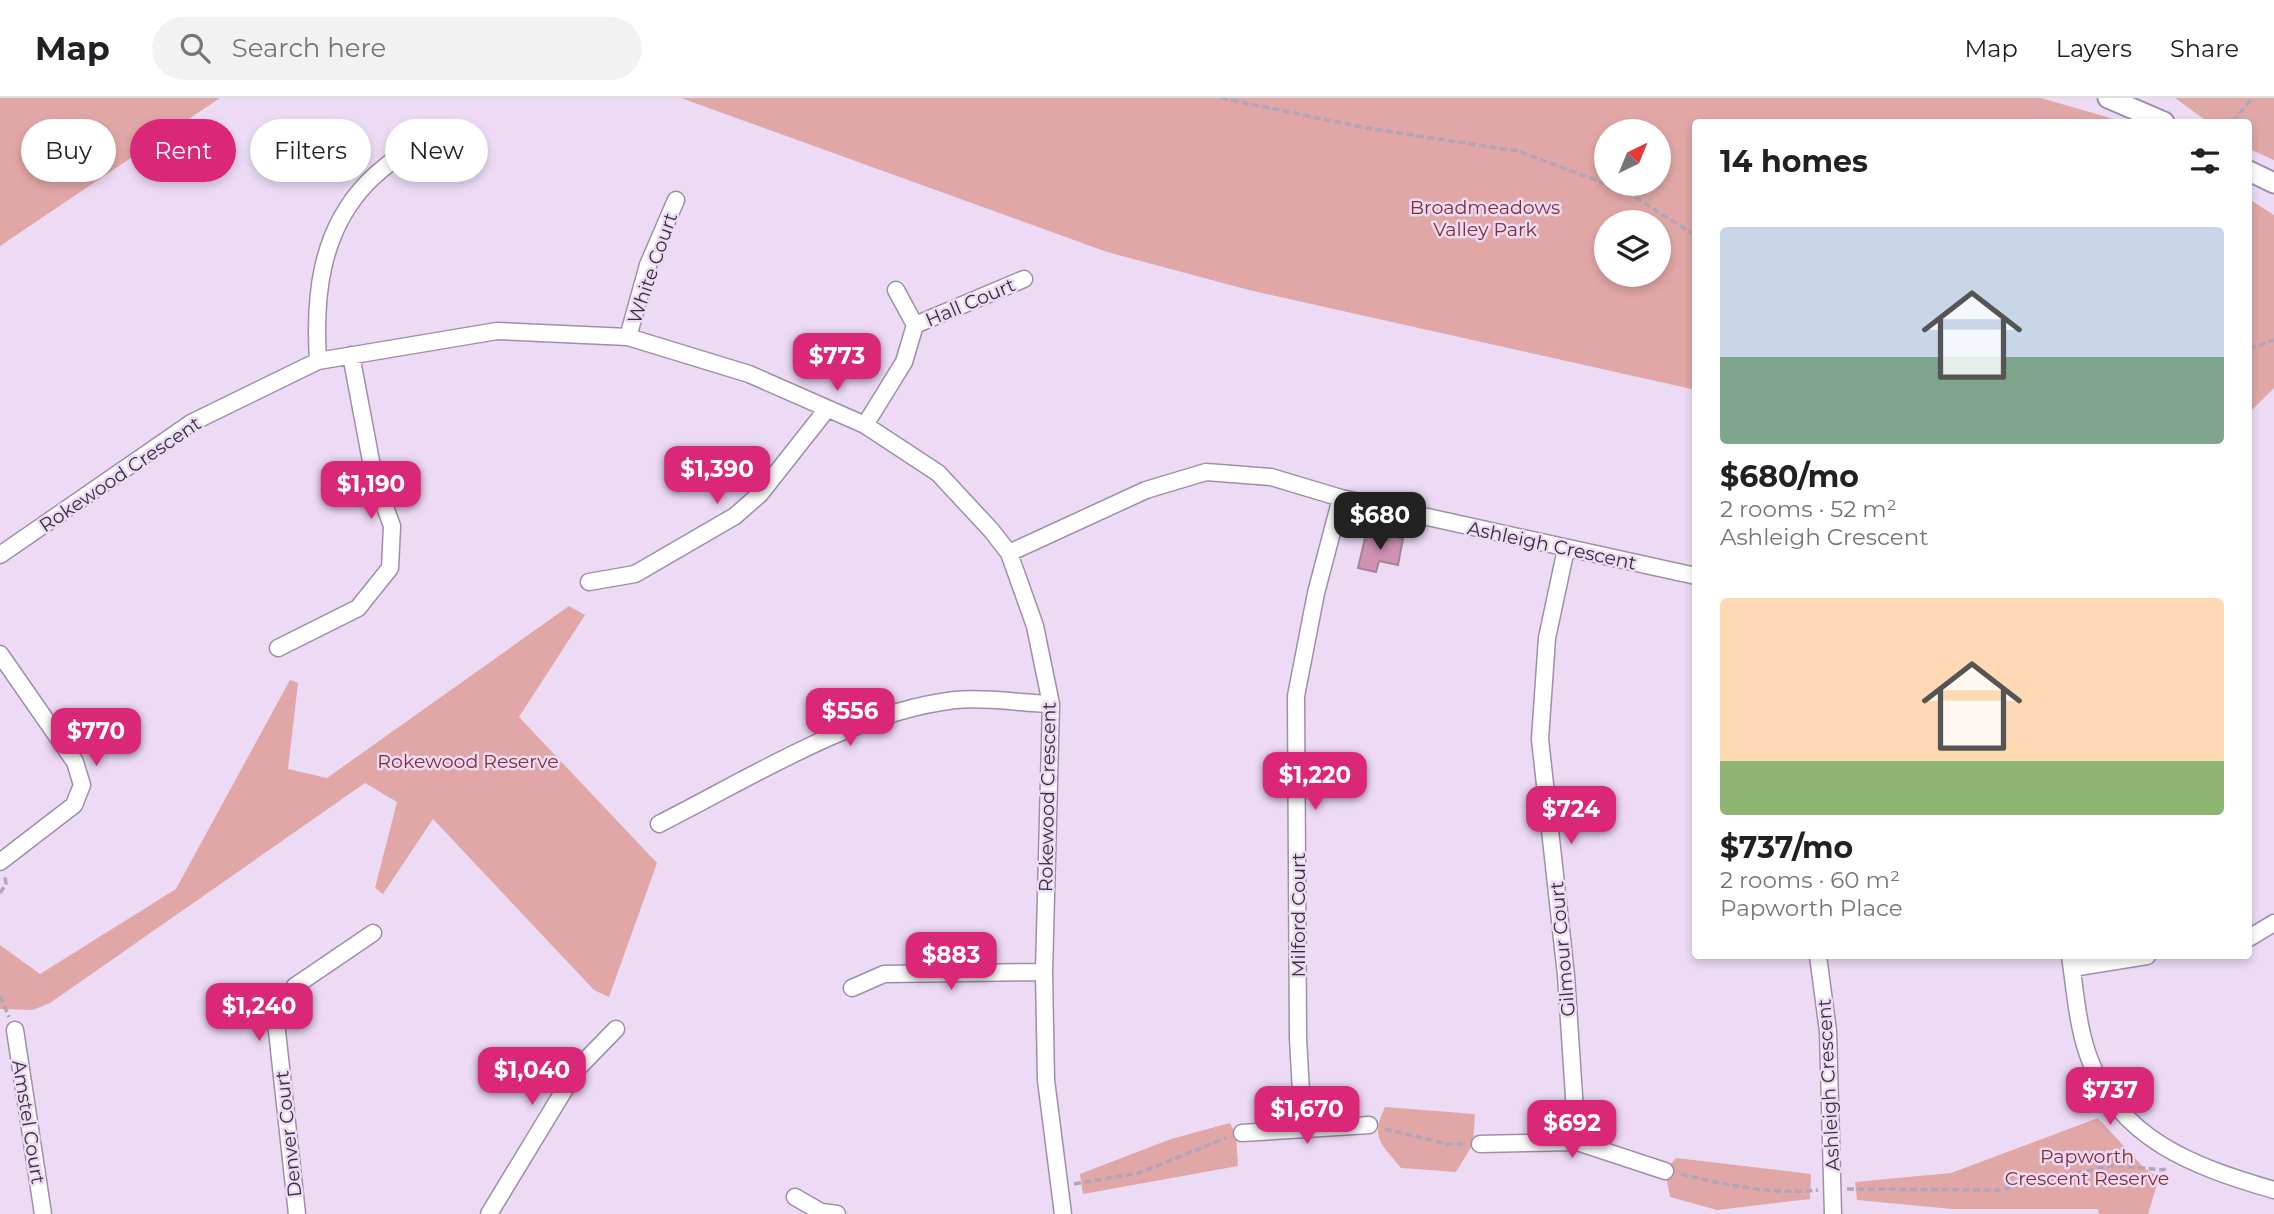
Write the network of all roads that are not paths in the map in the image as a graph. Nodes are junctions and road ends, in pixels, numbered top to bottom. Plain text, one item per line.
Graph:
1 (2108, 98) edge
2 (2147, 98) edge
3 (2157, 119) edge
4 (2170, 119) edge
5 (385, 169) edge
6 (2252, 172) edge
7 (2274, 183) edge
8 (676, 200) dead end
9 (1024, 279) dead end
10 (896, 290) dead end
11 (915, 325) junction
12 (628, 337) junction
13 (351, 355) junction
14 (318, 360) junction
15 (827, 409) junction
16 (865, 425) junction
17 (1341, 498) junction
18 (1566, 549) junction
19 (1009, 553) junction
20 (0, 555) edge
21 (1692, 575) edge
22 (589, 582) dead end
23 (278, 648) dead end
24 (0, 654) edge
25 (1051, 704) junction
26 (659, 824) dead end
27 (0, 862) edge
28 (2274, 923) edge
29 (373, 933) dead end
30 (2252, 936) edge
31 (1818, 959) edge
32 (2109, 959) edge
33 (2071, 962) edge
34 (1044, 972) junction
35 (852, 988) dead end
36 (615, 1029) dead end
37 (15, 1030) road end
38 (1369, 1125) road end
39 (1303, 1128) junction
40 (1242, 1133) road end
41 (1577, 1142) junction
42 (1480, 1144) road end
43 (1665, 1171) road end
44 (2274, 1190) edge
45 (795, 1197) dead end
46 (43, 1214) edge
47 (297, 1214) edge
48 (489, 1214) edge
49 (837, 1214) edge
50 (1063, 1214) edge
51 (1833, 1214) edge

1 - 3 street
2 - 4 street
5 - 14 street
6 - 7 street
8 - 12 street, White Court
9 - 11 street, Hall Court
10 - 11 street, Hall Court
11 - 16 street, Hall Court
12 - 13 street, Rokewood Crescent
12 - 15 street, Rokewood Crescent
13 - 14 street, Rokewood Crescent
13 - 23 street
14 - 20 street, Rokewood Crescent
15 - 16 street, Rokewood Crescent
15 - 22 street
16 - 19 street, Rokewood Crescent
17 - 18 street, Ashleigh Crescent
17 - 19 street, Ashleigh Crescent
17 - 39 street, Milford Court
18 - 21 street, Ashleigh Crescent
18 - 41 street, Gilmour Court
19 - 25 street, Rokewood Crescent
24 - 27 street
25 - 26 street
25 - 34 street, Rokewood Crescent
28 - 30 street
29 - 47 street, Denver Court
31 - 51 street, Ashleigh Crescent
32 - 33 street
33 - 44 street
34 - 35 street
34 - 50 street, Rokewood Crescent
36 - 48 street
37 - 46 street, Amstel Court
38 - 39 street
39 - 40 street
41 - 42 street
41 - 43 street
45 - 49 street

